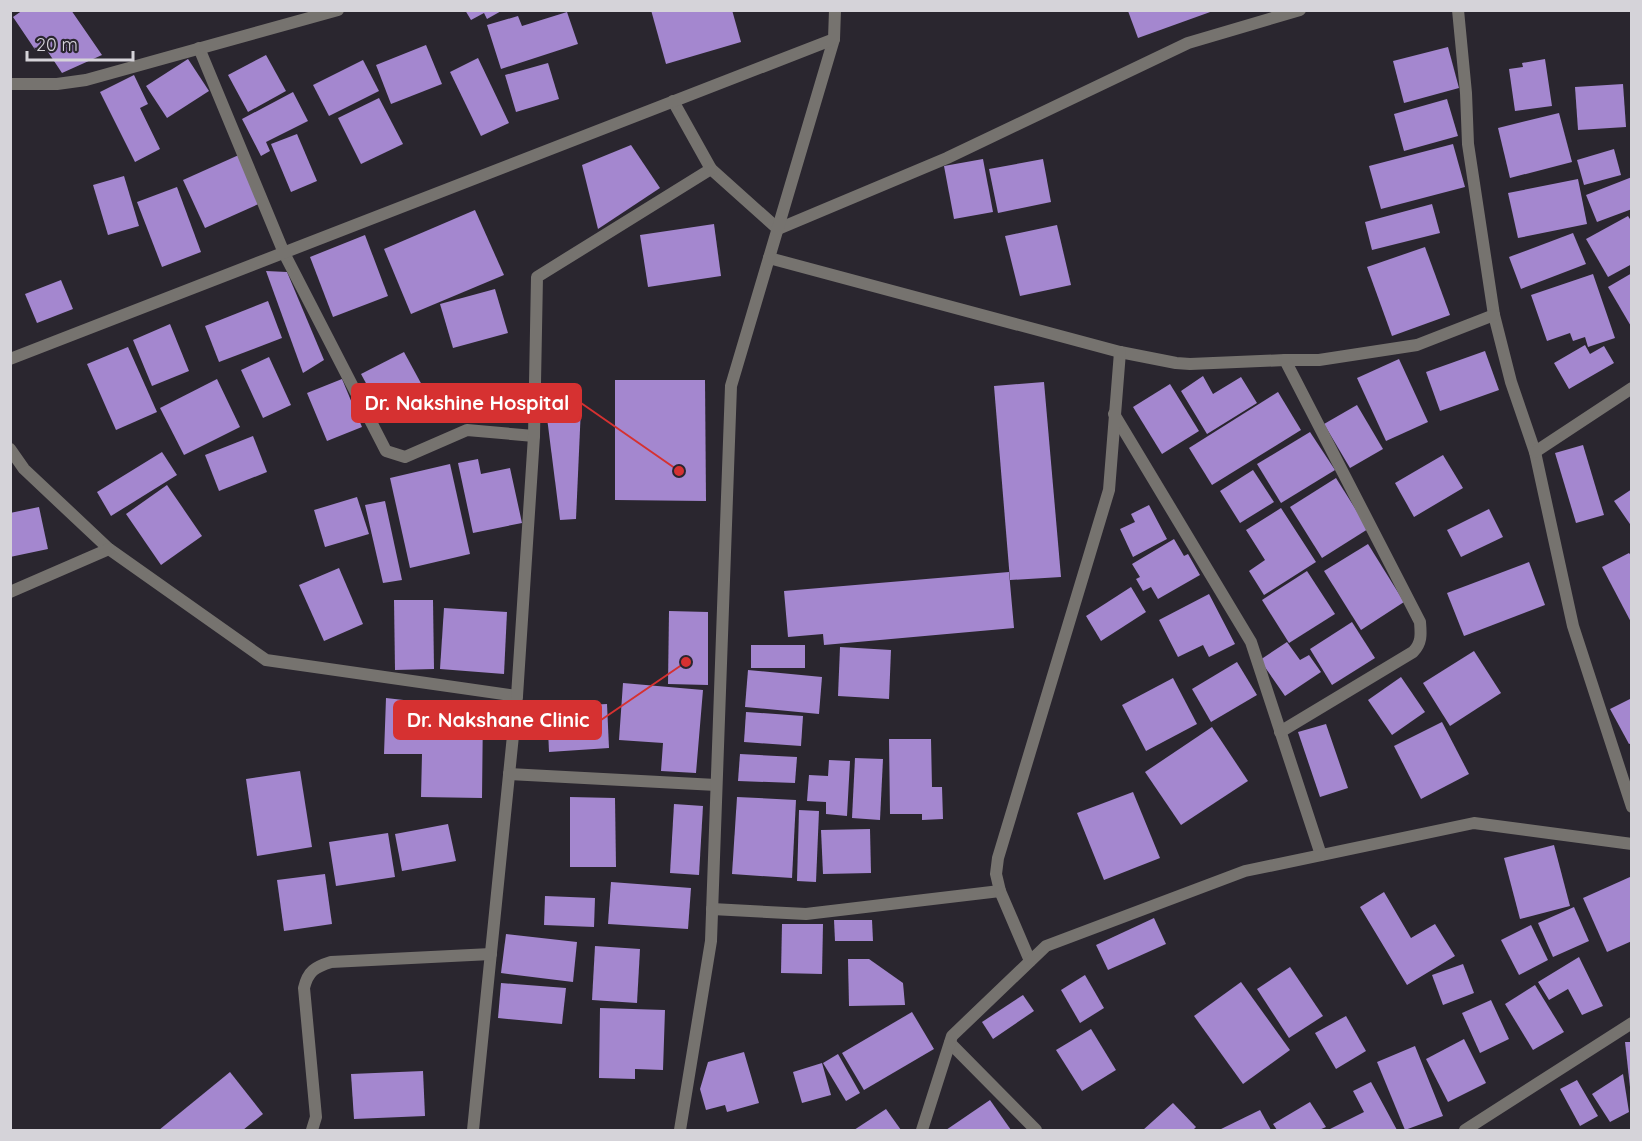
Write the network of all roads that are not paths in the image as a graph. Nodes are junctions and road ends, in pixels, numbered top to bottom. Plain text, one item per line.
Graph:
1 (338, 10) edge
2 (835, 10) edge
3 (1300, 10) edge
4 (1458, 10) edge
5 (1275, 14) edge
6 (834, 39) junction
7 (199, 48) junction
8 (10, 84) edge
9 (673, 101) junction
10 (711, 169) junction
11 (778, 229) junction
12 (284, 253) junction
13 (769, 258) junction
14 (1494, 315) junction
15 (1120, 352) junction
16 (10, 359) edge
17 (1286, 360) junction
18 (1632, 388) edge
19 (1114, 414) junction
20 (534, 436) junction
21 (10, 449) edge
22 (1535, 452) junction
23 (109, 549) junction
24 (10, 592) edge
25 (517, 696) junction
26 (1280, 732) junction
27 (1626, 772) edge
28 (509, 774) junction
29 (716, 785) junction
30 (1632, 807) edge
31 (1632, 844) edge
32 (1321, 855) junction
33 (1000, 891) junction
34 (712, 909) junction
35 (491, 954) junction
36 (1030, 961) junction
37 (1632, 1023) edge
38 (950, 1043) junction
39 (312, 1131) edge
40 (473, 1131) edge
41 (680, 1131) edge
42 (922, 1131) edge
43 (1036, 1131) edge
44 (1465, 1131) edge

1 - 7 street
2 - 6 street
3 - 5 street
4 - 14 street
5 - 11 street
6 - 9 street
6 - 11 street
7 - 8 street
7 - 12 street
9 - 10 street
9 - 12 street
10 - 11 street
10 - 20 street
11 - 13 street
12 - 16 street
12 - 20 street
13 - 15 street
13 - 29 street
14 - 17 street
14 - 22 street
15 - 17 street
15 - 19 street
17 - 26 street
18 - 22 street
19 - 26 street
19 - 33 street
20 - 25 street
21 - 23 street
22 - 27 street
23 - 24 street
23 - 25 street
25 - 28 street
26 - 32 street
27 - 30 street
28 - 29 street
28 - 35 street
29 - 34 street
31 - 32 street
32 - 36 street
33 - 34 street
33 - 36 street
34 - 41 street
35 - 39 street
35 - 40 street
36 - 38 street
37 - 44 street
38 - 42 street
38 - 43 street

